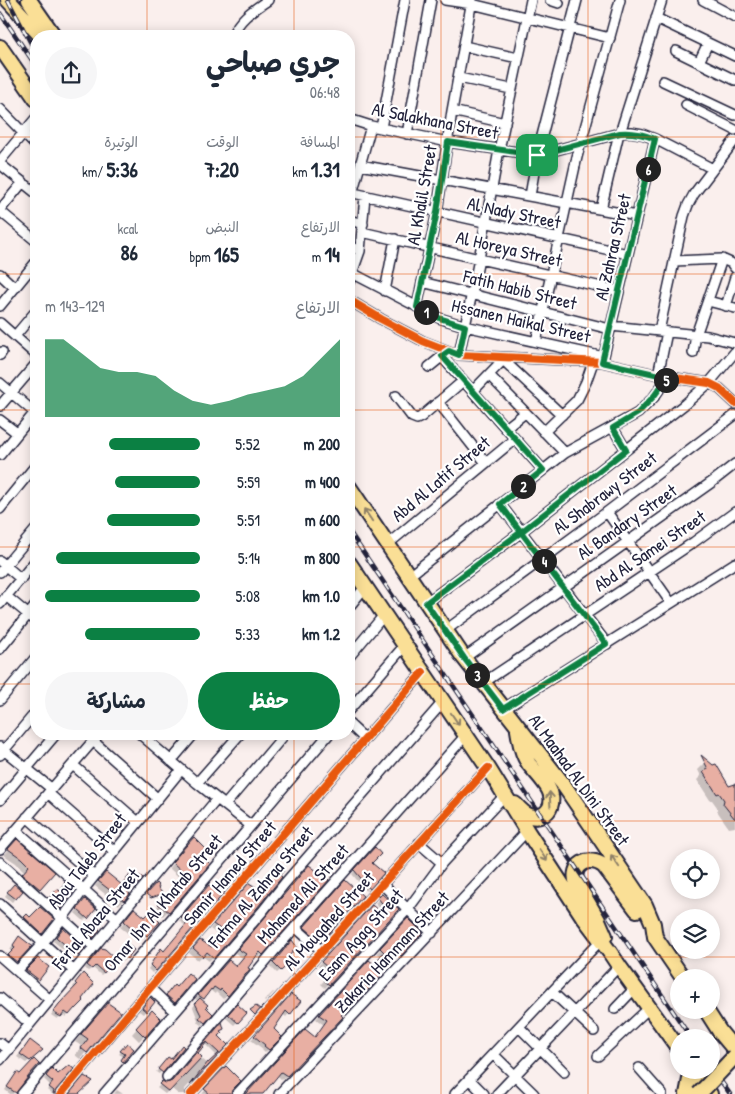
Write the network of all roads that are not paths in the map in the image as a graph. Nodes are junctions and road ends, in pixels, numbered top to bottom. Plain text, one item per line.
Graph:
1 (8, 0) edge
2 (29, 0) edge
3 (268, 0) edge
4 (405, 0) edge
5 (430, 0) edge
6 (445, 0) edge
7 (501, 0) edge
8 (531, 0) edge
9 (577, 0) edge
10 (620, 0) edge
11 (662, 0) edge
12 (702, 0) edge
13 (472, 2) edge
14 (499, 10) junction
15 (735, 16) edge
16 (526, 17) junction
17 (656, 18) junction
18 (570, 28) junction
19 (36, 30) edge
20 (50, 30) edge
21 (235, 30) edge
22 (610, 38) junction
23 (708, 43) junction
24 (464, 46) junction
25 (0, 47) edge
26 (676, 51) dead end
27 (735, 56) edge
28 (518, 58) junction
29 (699, 62) junction
30 (4, 63) edge
31 (459, 78) junction
32 (735, 80) edge
33 (663, 81) dead end
34 (511, 89) junction
35 (30, 92) edge
36 (686, 105) dead end
37 (0, 109) edge
38 (452, 111) junction
39 (735, 115) edge
40 (355, 122) edge
41 (504, 123) junction
42 (30, 126) edge
43 (370, 126) junction
44 (381, 128) junction
45 (735, 130) edge
46 (24, 133) junction
47 (619, 133) junction
48 (407, 134) junction
49 (655, 139) junction
50 (30, 140) edge
51 (735, 140) edge
52 (448, 142) junction
53 (581, 143) junction
54 (499, 150) junction
55 (537, 155) junction
56 (1, 158) edge
57 (360, 165) junction
58 (713, 169) junction
59 (355, 179) edge
60 (442, 180) junction
61 (23, 182) junction
62 (30, 188) edge
63 (492, 189) junction
64 (355, 194) edge
65 (364, 196) junction
66 (530, 196) junction
67 (567, 203) junction
68 (601, 209) junction
69 (0, 210) edge
70 (437, 212) junction
71 (637, 216) junction
72 (486, 223) junction
73 (355, 224) edge
74 (362, 228) junction
75 (30, 236) edge
76 (395, 239) junction
77 (559, 239) junction
78 (430, 247) junction
79 (355, 249) edge
80 (360, 251) junction
81 (628, 254) junction
82 (479, 259) junction
83 (722, 259) junction
84 (674, 260) junction
85 (355, 264) edge
86 (735, 268) edge
87 (0, 274) edge
88 (551, 275) junction
89 (30, 276) edge
90 (735, 277) edge
91 (355, 280) edge
92 (422, 282) junction
93 (15, 288) junction
94 (385, 291) junction
95 (619, 291) junction
96 (472, 295) junction
97 (708, 301) junction
98 (355, 304) edge
99 (0, 306) edge
100 (417, 307) junction
101 (731, 307) edge
102 (543, 312) junction
103 (30, 318) edge
104 (0, 323) edge
105 (465, 326) junction
106 (611, 327) junction
107 (663, 332) junction
108 (696, 335) junction
109 (15, 336) junction
110 (536, 342) junction
111 (735, 342) edge
112 (30, 350) edge
113 (735, 352) edge
114 (693, 353) dead end
115 (445, 354) junction
116 (459, 355) junction
117 (502, 359) junction
118 (600, 360) junction
119 (429, 367) dead end
120 (30, 371) edge
121 (489, 375) junction
122 (658, 375) junction
123 (668, 377) junction
124 (463, 380) junction
125 (0, 383) edge
126 (709, 383) junction
127 (473, 391) junction
128 (12, 393) junction
129 (396, 396) dead end
130 (438, 402) junction
131 (735, 403) edge
132 (0, 406) edge
133 (30, 407) edge
134 (525, 413) junction
135 (562, 415) junction
136 (735, 415) edge
137 (30, 419) edge
138 (0, 420) edge
139 (506, 428) junction
140 (613, 428) junction
141 (544, 432) junction
142 (17, 433) junction
143 (515, 439) junction
144 (626, 450) junction
145 (564, 453) junction
146 (0, 455) edge
147 (486, 463) junction
148 (735, 464) edge
149 (543, 470) junction
150 (30, 472) edge
151 (355, 496) edge
152 (500, 504) junction
153 (0, 509) edge
154 (607, 512) junction
155 (735, 512) edge
156 (521, 532) junction
157 (30, 536) edge
158 (628, 541) junction
159 (388, 544) junction
160 (542, 560) junction
161 (735, 563) edge
162 (2, 566) edge
163 (30, 567) edge
164 (355, 571) edge
165 (649, 572) junction
166 (409, 576) junction
167 (20, 579) junction
168 (366, 587) junction
169 (563, 587) junction
170 (6, 596) junction
171 (355, 600) edge
172 (426, 603) junction
173 (671, 603) junction
174 (0, 604) edge
175 (384, 615) junction
176 (585, 615) junction
177 (30, 616) edge
178 (30, 620) edge
179 (446, 630) junction
180 (606, 644) junction
181 (405, 645) junction
182 (0, 649) edge
183 (355, 650) edge
184 (464, 658) junction
185 (30, 664) edge
186 (424, 672) junction
187 (483, 683) junction
188 (0, 700) edge
189 (444, 702) junction
190 (355, 703) edge
191 (503, 709) junction
192 (30, 719) edge
193 (517, 727) junction
194 (355, 730) edge
195 (466, 735) junction
196 (365, 739) junction
197 (51, 740) edge
198 (93, 740) edge
199 (99, 740) edge
200 (148, 740) edge
201 (189, 740) edge
202 (235, 740) edge
203 (280, 740) edge
204 (323, 740) edge
205 (1, 751) edge
206 (171, 761) junction
207 (72, 765) junction
208 (488, 768) junction
209 (27, 769) junction
210 (181, 770) junction
211 (197, 783) junction
212 (50, 791) junction
213 (505, 794) junction
214 (158, 798) junction
215 (217, 799) junction
216 (0, 800) edge
217 (225, 805) junction
218 (27, 817) junction
219 (138, 822) junction
220 (250, 825) junction
221 (16, 830) junction
222 (527, 831) junction
223 (419, 843) junction
224 (0, 848) edge
225 (114, 852) junction
226 (0, 862) edge
227 (442, 863) junction
228 (94, 876) junction
229 (382, 884) junction
230 (84, 889) junction
231 (0, 904) edge
232 (408, 909) junction
233 (62, 919) junction
234 (117, 919) junction
235 (296, 927) junction
236 (432, 933) junction
237 (655, 937) junction
238 (43, 943) junction
239 (605, 946) junction
240 (94, 947) junction
241 (322, 952) junction
242 (0, 956) edge
243 (619, 966) junction
244 (677, 969) edge
245 (17, 971) junction
246 (74, 971) junction
247 (150, 988) junction
248 (635, 988) junction
249 (552, 992) junction
250 (0, 998) edge
251 (50, 1000) junction
252 (649, 1008) junction
253 (615, 1009) dead end
254 (175, 1012) junction
255 (574, 1013) junction
256 (30, 1024) junction
257 (519, 1027) junction
258 (594, 1031) dead end
259 (720, 1032) joint
260 (670, 1037) edge
261 (735, 1039) edge
262 (0, 1043) edge
263 (540, 1048) junction
264 (9, 1050) junction
265 (735, 1050) edge
266 (493, 1054) junction
267 (598, 1056) dead end
268 (735, 1056) edge
269 (0, 1060) edge
270 (735, 1063) edge
271 (639, 1068) dead end
272 (564, 1072) dead end
273 (515, 1075) junction
274 (167, 1077) dead end
275 (690, 1079) edge
276 (699, 1079) edge
277 (469, 1080) junction
278 (22, 1094) edge
279 (61, 1094) edge
280 (104, 1094) edge
281 (191, 1094) edge
282 (237, 1094) edge
283 (279, 1094) edge
284 (455, 1094) edge
285 (484, 1094) edge
286 (497, 1094) edge
287 (534, 1094) edge
288 (662, 1094) edge
289 (687, 1094) edge
290 (699, 1094) edge
291 (706, 1094) edge
292 (710, 1094) edge

1 - 19 main road
2 - 20 main road
3 - 21 street
4 - 44 street
5 - 48 street
6 - 13 street
7 - 14 street
8 - 16 street
9 - 18 street
10 - 22 street
11 - 17 street
12 - 15 street
13 - 14 street
13 - 24 street, Al Khalil Street
14 - 16 street
16 - 18 street
16 - 28 street
17 - 23 street
17 - 47 street
18 - 22 street
18 - 55 street
22 - 53 street
23 - 27 street
23 - 29 street
24 - 28 street
24 - 31 street, Al Khalil Street
25 - 30 main road
26 - 29 street
28 - 34 street
29 - 32 street
30 - 35 main road
31 - 34 street
31 - 38 street, Al Khalil Street
33 - 39 street
34 - 41 street
36 - 45 street
37 - 46 street
38 - 41 street
38 - 52 street, Al Khalil Street
40 - 43 street, Al Salakhana Street
41 - 54 street
42 - 46 street
43 - 44 street, Al Salakhana Street
43 - 57 street
44 - 48 street, Al Salakhana Street
46 - 50 street
46 - 56 street
47 - 49 street, Al Salakhana Street
47 - 53 street, Al Salakhana Street
47 - 68 street
48 - 52 street, Al Salakhana Street
49 - 58 street, Al Salakhana Street
49 - 71 street, Al Zahraa Street
51 - 58 street
52 - 54 street, Al Salakhana Street
52 - 60 street, Al Khalil Street
53 - 55 street, Al Salakhana Street
53 - 67 street
54 - 55 street, Al Salakhana Street
54 - 63 street
55 - 66 street
56 - 61 street
57 - 59 street
57 - 60 street
58 - 84 street
60 - 63 street
60 - 70 street, Al Khalil Street
61 - 62 street
61 - 69 street
63 - 66 street
63 - 72 street
64 - 65 street, Al Nady Street
65 - 70 street, Al Nady Street
65 - 74 street
66 - 67 street
67 - 68 street
67 - 77 street
68 - 71 street
69 - 75 street
70 - 72 street, Al Nady Street
70 - 78 street, Al Khalil Street
71 - 81 street, Al Zahraa Street
72 - 77 street, Al Nady Street
72 - 82 street
73 - 74 street, Al Horeya Street
74 - 76 street, Al Horeya Street
74 - 80 street
76 - 78 street, Al Horeya Street
76 - 94 street
77 - 81 street, Al Nady Street
77 - 88 street
78 - 82 street, Al Horeya Street
78 - 92 street, Al Khalil Street
79 - 80 street
80 - 85 street
81 - 95 street, Al Zahraa Street
82 - 88 street, Al Horeya Street
82 - 96 street
83 - 84 street
83 - 86 street
83 - 97 street
84 - 107 street
87 - 93 street
88 - 95 street, Al Horeya Street
88 - 102 street
89 - 93 street
90 - 101 street
91 - 94 street, Hssanen Haikal Street
92 - 96 street, Fatih Habib Street
92 - 100 street, Al Khalil Street
93 - 99 street
94 - 100 street, Hssanen Haikal Street
95 - 106 street, Al Zahraa Street
96 - 102 street, Fatih Habib Street
96 - 105 street
97 - 101 street
97 - 108 street
98 - 115 street
100 - 105 street, Hssanen Haikal Street
102 - 106 street, Fatih Habib Street
102 - 110 street
103 - 109 street
104 - 109 street
105 - 110 street, Hssanen Haikal Street
105 - 116 street
106 - 107 street, Fatih Habib Street
106 - 118 street, Al Zahraa Street
107 - 108 street, Fatih Habib Street
107 - 122 street
108 - 111 street, Fatih Habib Street
108 - 114 street
109 - 112 street
110 - 118 street, Hssanen Haikal Street
113 - 126 street
115 - 116 street
115 - 119 street
115 - 124 street
116 - 117 street
117 - 118 street
117 - 121 street
117 - 135 street
118 - 122 street
118 - 135 street
120 - 128 street
121 - 127 street
121 - 134 street
122 - 123 street
123 - 126 street
123 - 140 street
124 - 127 street
124 - 130 street
125 - 128 street
126 - 131 street
126 - 144 street
127 - 139 street
128 - 132 street
128 - 133 street
129 - 130 street
130 - 147 street
134 - 139 street
134 - 141 street
135 - 141 street
136 - 154 street, Al Shabrawy Street
137 - 142 street
138 - 142 street
139 - 143 street
140 - 144 street
140 - 145 street
141 - 145 street
142 - 146 street
143 - 147 street, Abd Al Latif Street
143 - 149 street
144 - 156 street
145 - 149 street
147 - 159 street, Abd Al Latif Street
148 - 158 street, Al Bandary Street
149 - 152 street
150 - 153 street
159 -> 151 main road, Al Maahad Al Dini Street
152 - 156 street
152 - 166 street
154 - 158 street
154 - 160 street, Al Shabrawy Street
155 - 165 street, Abd Al Samei Street
156 - 160 street
156 - 172 street
157 - 162 street
158 - 165 street
158 - 169 street, Al Bandary Street
159 - 166 main road, Al Maahad Al Dini Street
160 - 169 street
160 - 179 street, Al Shabrawy Street
161 - 173 street
162 - 167 street
163 - 167 street
164 - 168 main road
165 - 173 street
165 - 176 street, Abd Al Samei Street
166 - 172 main road, Al Maahad Al Dini Street
167 - 170 street
168 - 171 street
168 - 175 main road
169 - 176 street
169 - 184 street, Al Bandary Street
170 - 174 street
170 - 177 street
172 - 179 main road, Al Maahad Al Dini Street
173 - 180 street
175 - 181 main road
175 - 183 street
176 - 180 street
176 - 187 street, Abd Al Samei Street
178 - 182 street
179 - 184 main road, Al Maahad Al Dini Street
180 - 191 street
181 - 186 main road
181 - 190 street
184 - 187 main road, Al Maahad Al Dini Street
185 - 188 street
186 - 189 main road
186 - 196 street, Samir Hamed Street
187 - 191 main road, Al Maahad Al Dini Street
189 -> 195 main road
189 - 254 street, Fatma Al Zahraa Street
191 - 193 main road, Al Maahad Al Dini Street
192 - 205 street
213 -> 193 main road
237 -> 193 main road, Al Maahad Al Dini Street
194 - 196 street
195 - 208 main road
195 - 235 street, Mohamed Ali Street
196 - 247 street, Samir Hamed Street
197 - 209 street
198 - 207 street
199 - 214 street
200 - 206 street
201 - 206 street
202 - 211 street
203 - 217 street
204 - 220 street, Omar Ibn Al Khatab Street
205 - 209 street
206 - 210 street
207 - 212 street
207 - 219 street
208 - 213 main road
208 - 223 street, Al Mougahed Street
209 - 212 street
209 - 216 street
210 - 211 street
210 - 214 street, Abou Taleb Street
211 - 215 street
212 - 218 street
212 - 225 street
213 - 222 main road
213 - 227 street, Esam Agag Street
214 - 219 street, Abou Taleb Street
215 - 217 street
215 - 234 street, Ferial Abaza Street
217 - 220 street
218 - 221 street
218 - 228 street
219 - 225 street, Abou Taleb Street
220 - 278 street, Omar Ibn Al Khatab Street
221 - 224 street
221 - 230 street
222 - 236 street, Zakaria Hammam Street
222 -> 239 main road
223 - 227 street
223 - 229 street, Al Mougahed Street
225 - 228 street, Abou Taleb Street
226 - 233 street
227 - 232 street, Esam Agag Street
228 - 230 street, Abou Taleb Street
229 - 232 street
229 - 241 street, Al Mougahed Street
230 - 233 street, Abou Taleb Street
230 - 234 street
231 - 238 street
232 - 236 street
232 - 282 street, Esam Agag Street
233 - 238 street, Abou Taleb Street
233 - 240 street
234 - 240 street, Ferial Abaza Street
235 - 241 street
235 - 274 street, Mohamed Ali Street
236 - 283 street, Zakaria Hammam Street
237 - 239 main road
237 - 244 main road, Al Maahad Al Dini Street
238 - 245 street, Abou Taleb Street
238 - 246 street
239 - 243 main road
239 - 249 street
240 - 246 street, Ferial Abaza Street
241 - 281 street, Al Mougahed Street
242 - 245 street
243 - 248 main road
243 - 255 street
245 - 251 street
246 - 251 street, Ferial Abaza Street
247 - 254 street
247 - 279 street, Samir Hamed Street
248 - 252 main road
248 - 253 street
249 - 255 street
249 - 257 street
250 - 256 street
251 - 256 street, Ferial Abaza Street
252 - 260 main road
252 - 267 street
254 - 280 street, Fatma Al Zahraa Street
255 - 258 street
255 - 263 street
256 - 264 street, Ferial Abaza Street
257 - 263 street
257 - 266 street
259 - 261 main road
259 - 265 main road
262 - 264 street
263 - 272 street
263 - 273 street
264 - 269 street, Ferial Abaza Street
266 - 273 street
266 - 277 street
268 - 290 main road, bridge
270 - 291 main road
271 - 288 street
273 - 286 street
273 - 287 street
275 - 289 main road
276 - 292 main road
277 - 284 street
277 - 285 street

